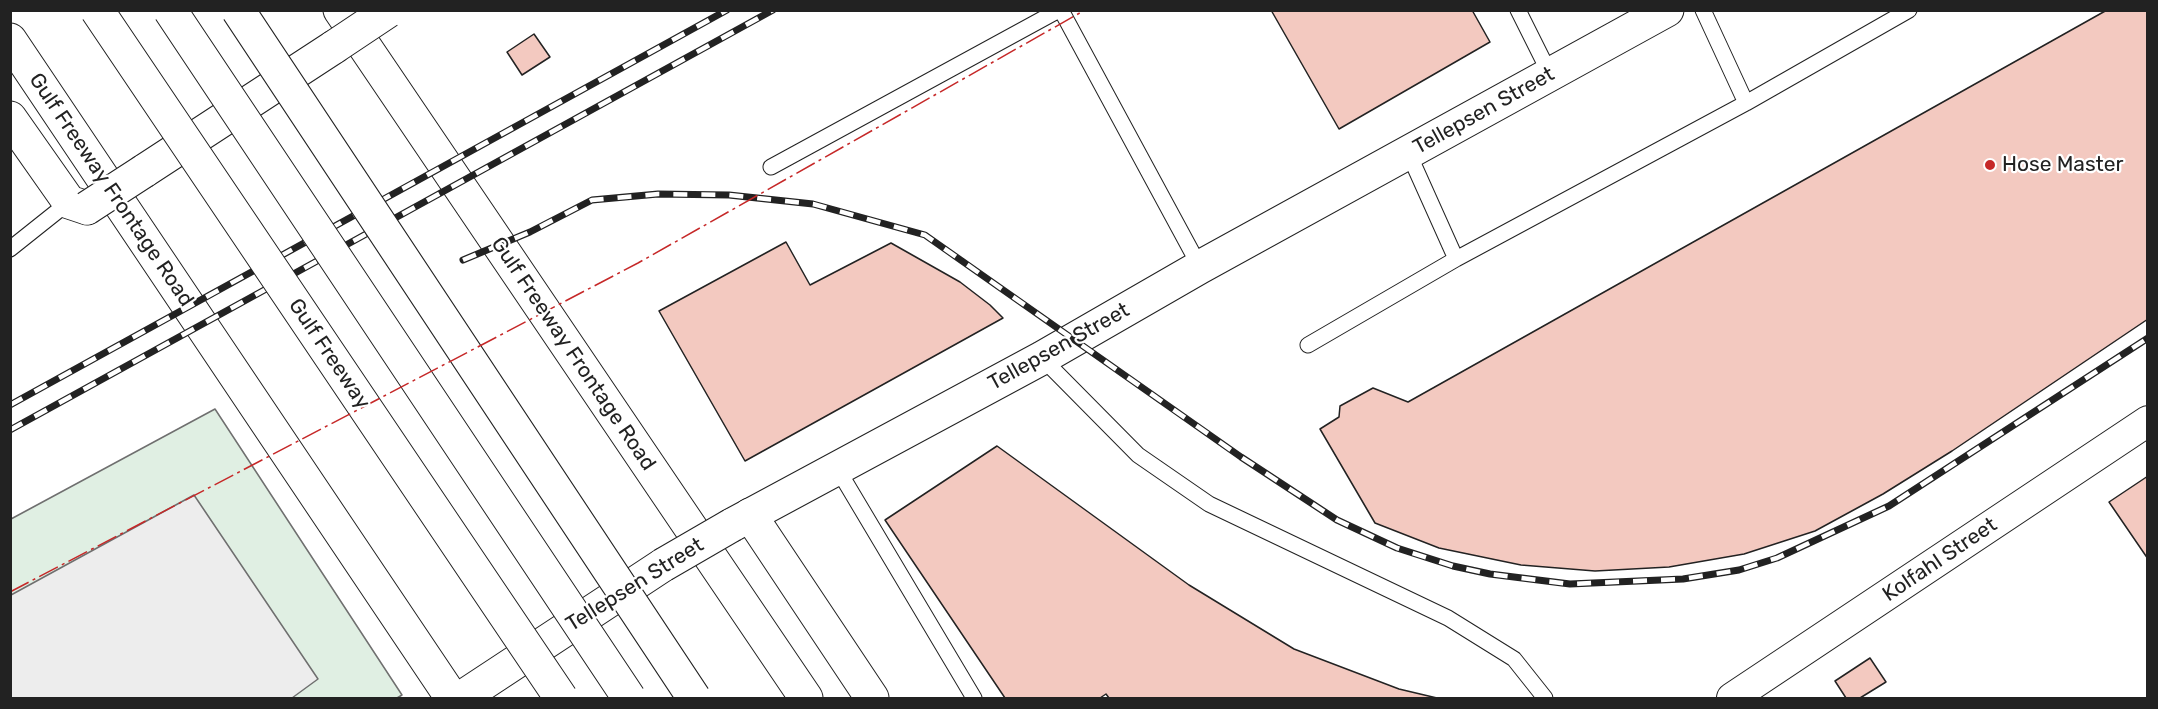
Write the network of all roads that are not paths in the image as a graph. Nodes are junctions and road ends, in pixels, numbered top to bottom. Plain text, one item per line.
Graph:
1 (97, 10) edge
2 (170, 10) edge
3 (238, 10) edge
4 (340, 10) edge
5 (1060, 10) edge
6 (1518, 10) edge
7 (1666, 10) edge
8 (1703, 10) edge
9 (1909, 10) edge
10 (389, 11) edge
11 (10, 40) edge
12 (1550, 74) junction
13 (1746, 102) junction
14 (10, 118) edge
15 (1408, 152) junction
16 (771, 167) dead end
17 (78, 205) junction
18 (10, 249) edge
19 (1456, 259) junction
20 (1200, 267) junction
21 (1308, 345) dead end
22 (1042, 358) junction
23 (2148, 421) edge
24 (837, 468) junction
25 (741, 520) junction
26 (472, 691) edge
27 (452, 699) edge
28 (561, 699) edge
29 (629, 699) edge
30 (694, 699) edge
31 (806, 699) edge
32 (872, 699) edge
33 (974, 699) edge
34 (1545, 699) edge
35 (1732, 699) edge

1 - 28 main road, Gulf Freeway, bridge
2 - 29 main road, bridge
3 - 30 main road, bridge
4 - 31 main road, Gulf Freeway Frontage Road
5 - 16 lane
5 - 20 lane
6 - 12 lane
7 - 12 main road, Tellepsen Street
8 - 13 lane
9 - 13 lane
10 - 17 main road, bridge
11 - 27 main road, Gulf Freeway Frontage Road
12 - 15 main road, Tellepsen Street
13 - 19 lane
14 - 17 main road
15 - 19 lane
15 - 20 main road, Tellepsen Street
17 - 18 lane
19 - 21 lane
20 - 22 main road, Tellepsen Street
22 - 24 main road, Tellepsen Street
22 - 34 lane
23 - 35 street, Kolfahl Street
24 - 25 main road, Tellepsen Street
24 - 33 lane
25 - 26 main road, Tellepsen Street, bridge
25 - 32 main road

